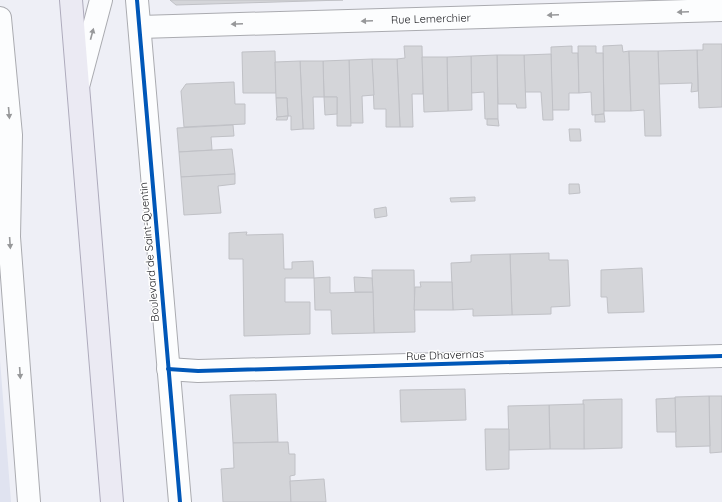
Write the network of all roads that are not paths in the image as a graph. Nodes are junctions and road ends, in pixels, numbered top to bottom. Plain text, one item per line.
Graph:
1 (71, 0) edge
2 (101, 0) edge
3 (137, 0) edge
4 (722, 10) edge
5 (0, 18) edge
6 (140, 27) junction
7 (78, 86) junction
8 (722, 356) edge
9 (168, 369) junction
10 (29, 502) edge
11 (112, 502) edge
12 (180, 502) edge

1 - 7 main road
7 -> 2 street
3 - 6 street, Boulevard de Saint-Quentin
4 -> 6 street, Rue Lemerchier
5 -> 10 street
6 - 9 street, Boulevard de Saint-Quentin
7 - 11 main road
8 - 9 street, Rue Dhavernas
9 - 12 street, Boulevard de Saint-Quentin

